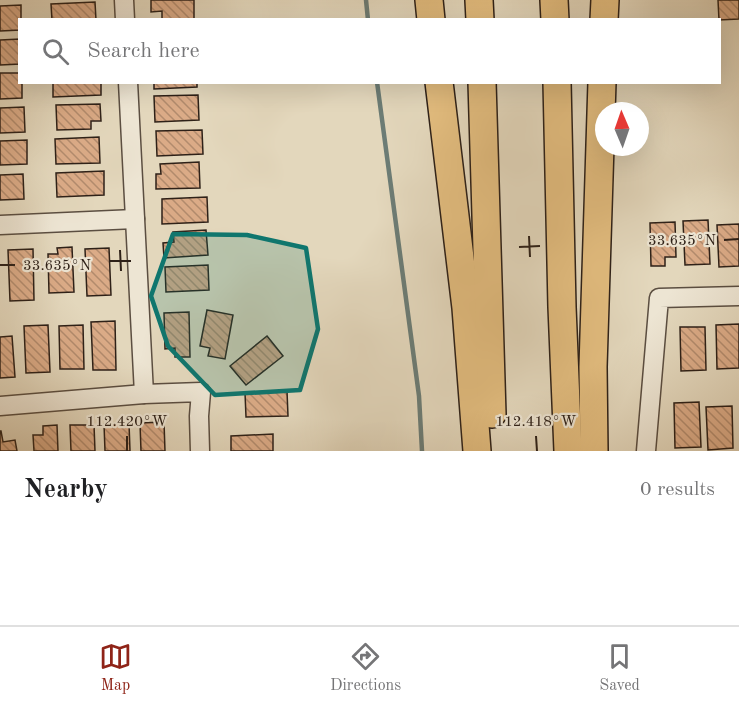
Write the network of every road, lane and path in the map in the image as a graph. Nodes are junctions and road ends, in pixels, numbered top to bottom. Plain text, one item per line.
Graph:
1 (124, 0) edge
2 (429, 0) edge
3 (479, 0) edge
4 (554, 0) edge
5 (605, 0) edge
6 (124, 18) edge
7 (431, 18) edge
8 (480, 18) edge
9 (555, 18) edge
10 (604, 18) edge
11 (128, 84) edge
12 (439, 84) edge
13 (482, 84) edge
14 (557, 84) edge
15 (602, 84) edge
16 (135, 219) junction
17 (0, 225) edge
18 (739, 296) edge
19 (144, 394) junction
20 (0, 406) edge
21 (200, 451) edge
22 (477, 451) edge
23 (493, 451) edge
24 (568, 451) edge
25 (594, 451) edge
26 (646, 451) edge

1 - 6 street
2 - 7 highway
3 - 8 highway
4 - 9 highway
5 - 10 highway
11 - 16 street
12 - 22 highway
13 - 23 highway
14 - 24 highway
15 - 25 highway
16 - 17 street
16 - 19 street
18 - 26 street
19 - 20 street
19 - 21 street

